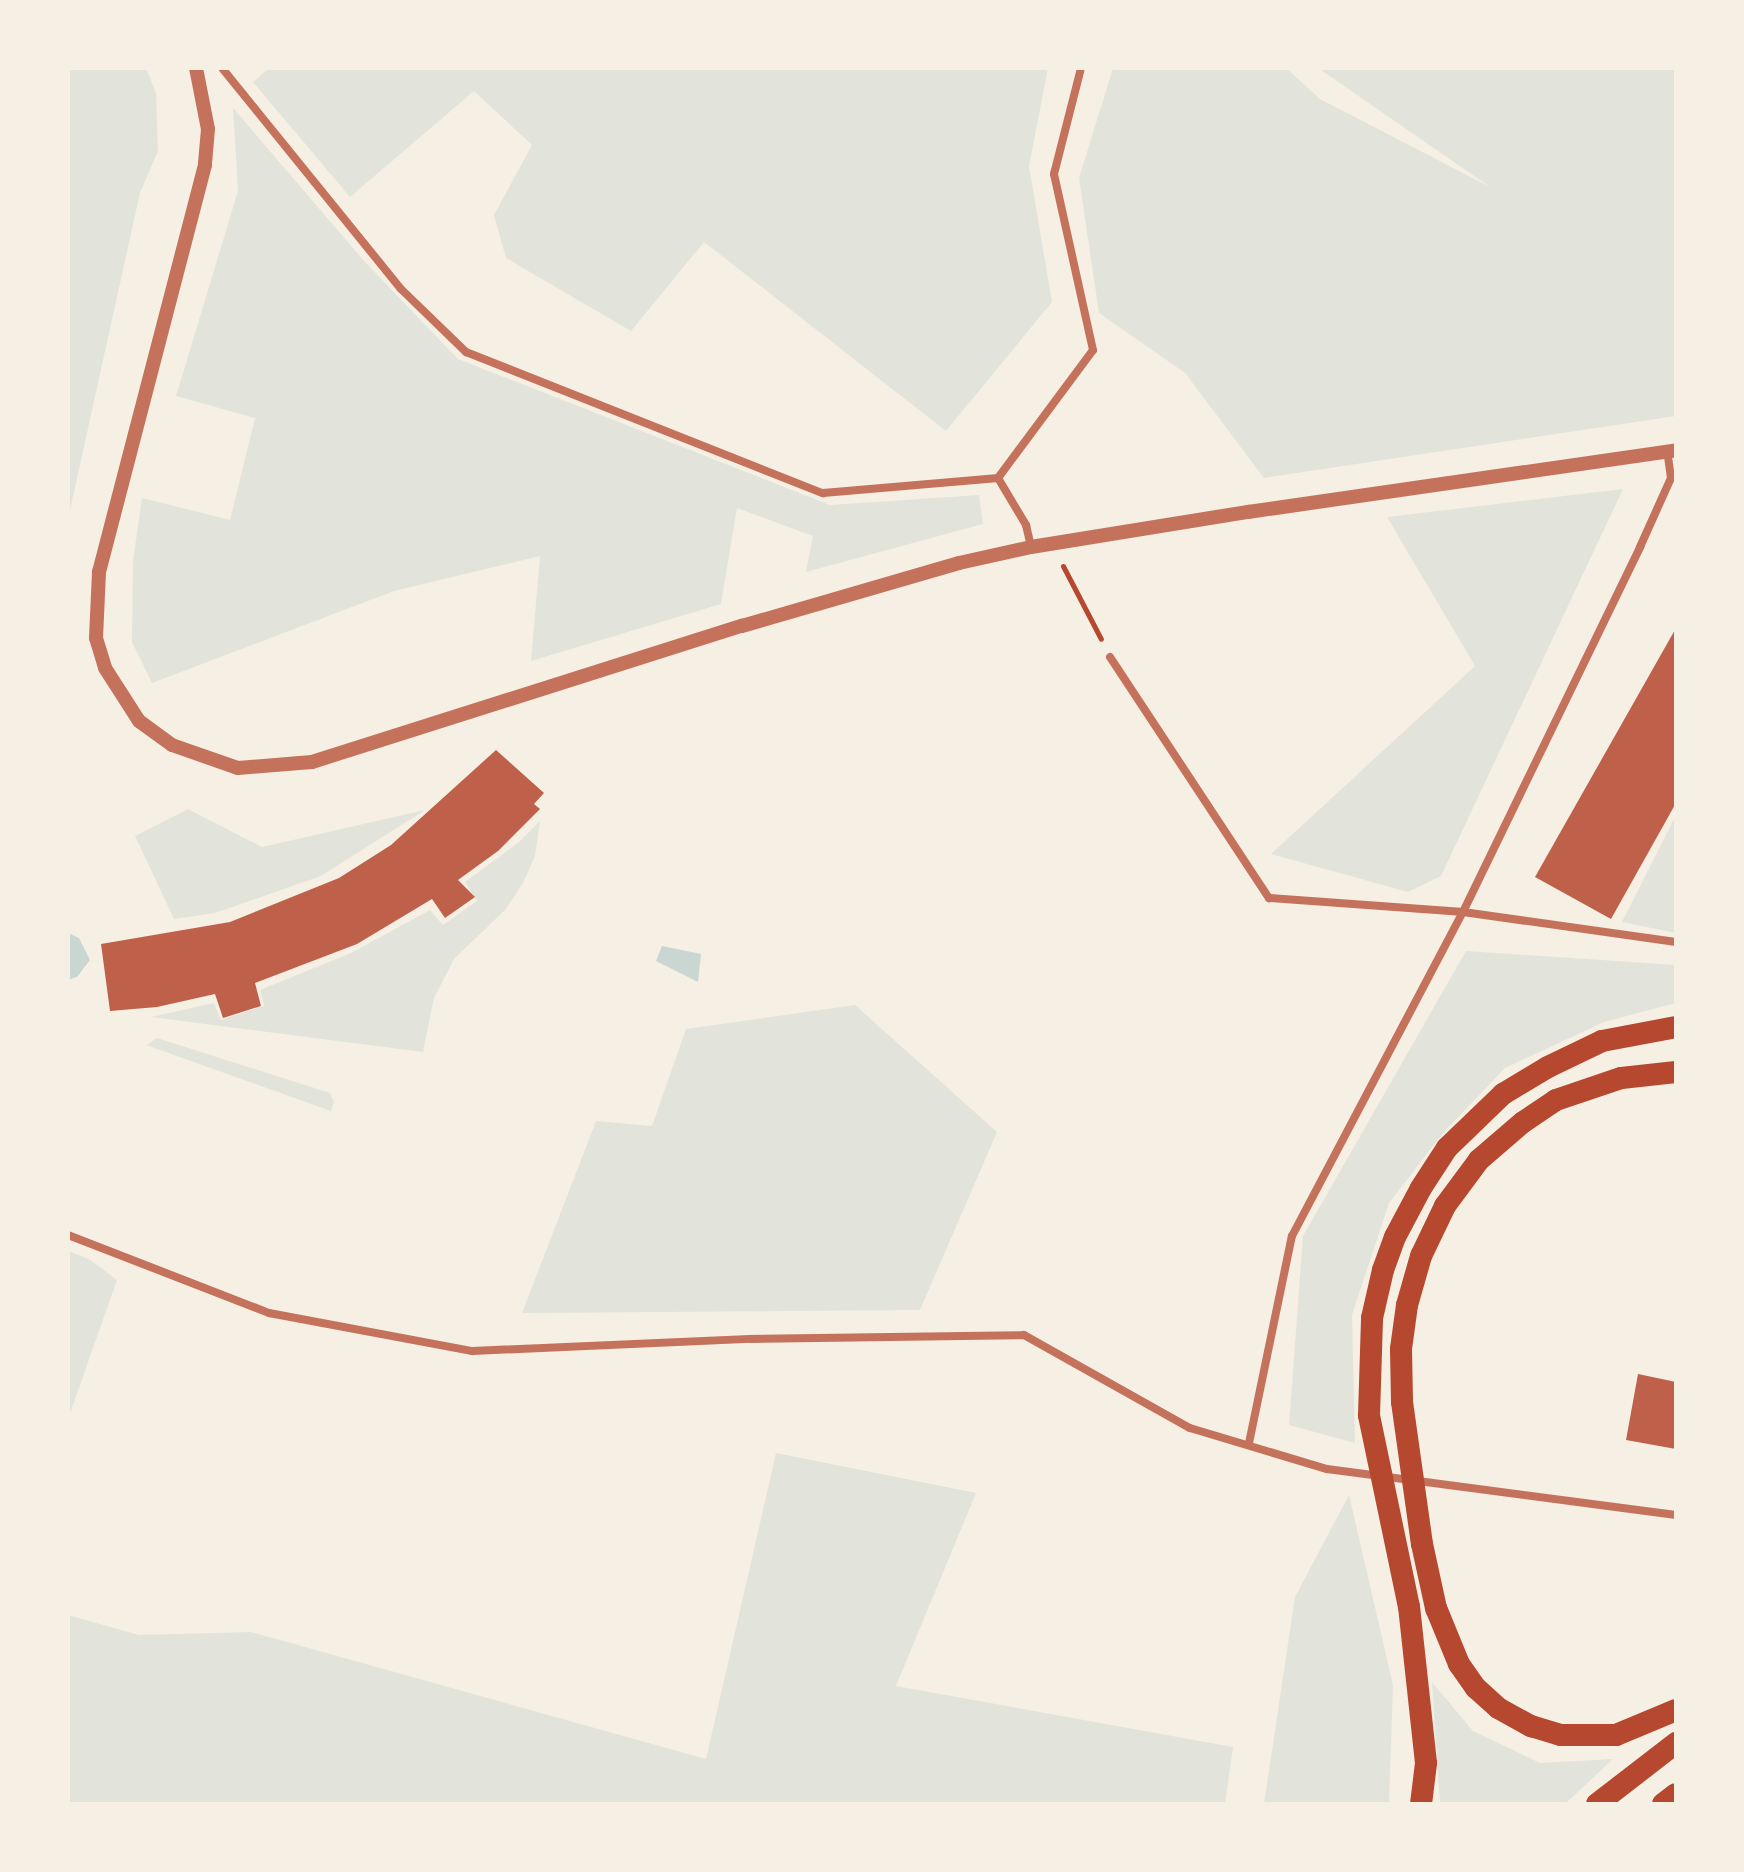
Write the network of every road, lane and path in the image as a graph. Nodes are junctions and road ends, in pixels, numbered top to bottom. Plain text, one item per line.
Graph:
1 (196, 68) edge
2 (222, 68) edge
3 (1081, 68) edge
4 (1672, 450) edge
5 (998, 478) junction
6 (1051, 544) junction
7 (1031, 547) junction
8 (1110, 657) joint
9 (1463, 912) junction
10 (1676, 942) edge
11 (1676, 1027) edge
12 (1676, 1072) edge
13 (68, 1235) edge
14 (1249, 1443) junction
15 (1676, 1515) edge
16 (1676, 1710) edge
17 (1676, 1743) edge
18 (1676, 1794) edge
19 (1421, 1804) edge
20 (1597, 1804) edge
21 (1663, 1804) edge

1 - 7 street
2 - 5 street
3 - 5 street
4 - 6 street
4 - 9 street
5 - 7 street
6 - 7 street
6 - 8 path
8 - 9 street
9 - 10 street
9 - 14 street
11 - 19 highway
12 - 16 highway
13 - 14 street
14 - 15 street
17 - 20 highway
18 - 21 highway

